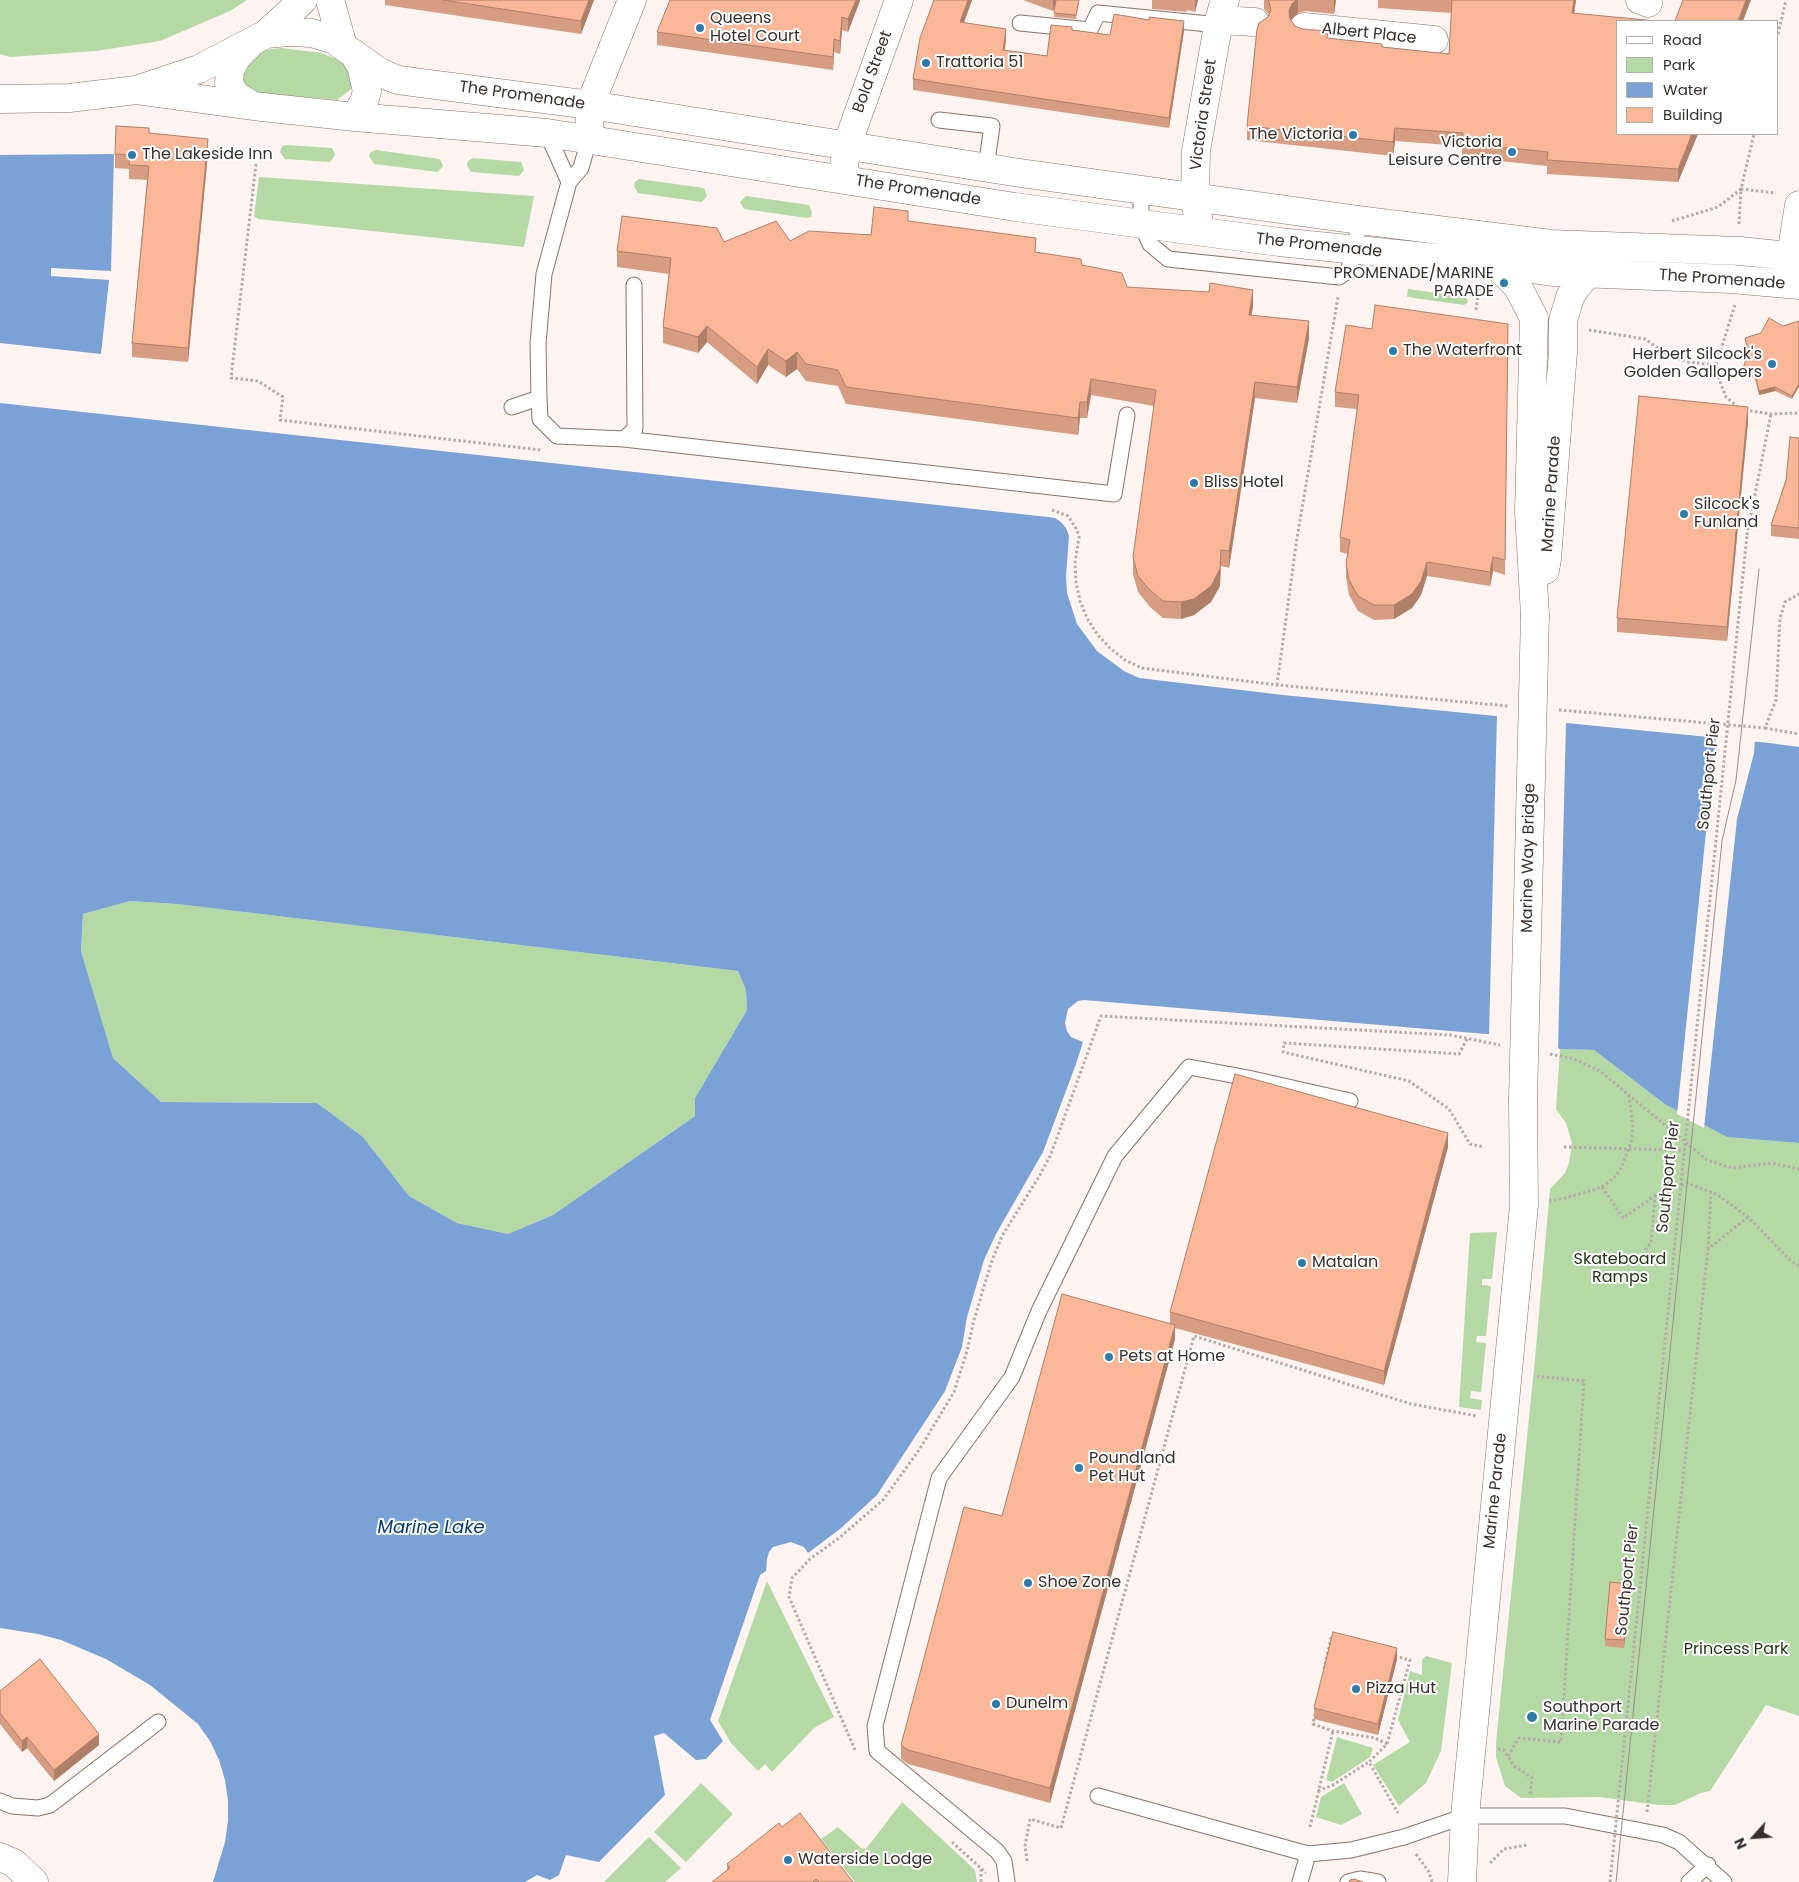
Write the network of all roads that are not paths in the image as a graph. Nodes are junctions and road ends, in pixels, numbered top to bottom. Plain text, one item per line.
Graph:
1 (303, 0) edge
2 (330, 0) edge
3 (632, 0) edge
4 (898, 0) edge
5 (1221, 15) edge
6 (1255, 22) dead end
7 (1020, 23) dead end
8 (1304, 27) edge
9 (261, 36) junction
10 (1434, 40) dead end
11 (348, 49) junction
12 (136, 90) junction
13 (0, 99) edge
14 (590, 105) junction
15 (253, 106) junction
16 (355, 116) junction
17 (939, 120) dead end
18 (738, 128) junction
19 (547, 132) junction
20 (588, 139) junction
21 (847, 145) junction
22 (728, 162) junction
23 (986, 168) junction
24 (1020, 173) junction
25 (842, 179) junction
26 (569, 182) junction
27 (1141, 190) junction
28 (1196, 197) junction
29 (1799, 205) edge
30 (1015, 207) junction
31 (1359, 220) junction
32 (1141, 224) junction
33 (1200, 231) junction
34 (1279, 242) junction
35 (1356, 250) junction
36 (1563, 254) junction
37 (1795, 257) edge
38 (1276, 269) junction
39 (1487, 274) junction
40 (1587, 274) junction
41 (1793, 284) edge
42 (634, 286) dead end
43 (539, 398) junction
44 (512, 407) dead end
45 (1127, 415) dead end
46 (624, 439) junction
47 (1529, 512) junction
48 (1535, 615) junction
49 (1350, 1100) dead end
50 (1523, 1100) joint
51 (158, 1722) dead end
52 (1098, 1796) dead end
53 (0, 1802) edge
54 (1464, 1816) junction
55 (1308, 1854) junction
56 (0, 1857) edge
57 (1708, 1865) junction
58 (34, 1882) edge
59 (1007, 1882) edge
60 (1300, 1882) edge
61 (1348, 1882) edge
62 (1378, 1882) edge
63 (1462, 1882) edge
64 (1688, 1882) edge
65 (1724, 1882) edge

1 - 9 main road
2 - 11 main road
3 - 14 main road
4 - 21 main road, Bold Street
5 - 6 main road
5 - 7 lane
5 - 28 main road, Victoria Street
8 - 10 main road, Albert Place
9 - 11 main road, The Promenade
9 - 12 main road, The Promenade
9 - 15 main road
11 - 14 main road, The Promenade
11 - 16 main road
12 - 13 main road, The Promenade
12 - 15 main road, The Promenade
14 - 18 main road, The Promenade
14 - 20 main road
15 - 16 main road, The Promenade
16 - 19 main road, The Promenade
17 - 23 lane
18 - 21 main road, The Promenade
18 - 22 main road
19 - 20 main road, The Promenade
19 - 26 lane
20 - 22 main road, The Promenade
20 - 26 lane
21 - 23 main road, The Promenade
21 - 25 main road, The Promenade
22 - 25 main road, The Promenade
23 - 24 main road, The Promenade
24 - 27 main road, The Promenade
24 - 30 main road
25 - 30 main road, The Promenade
26 - 43 lane
27 - 28 main road, The Promenade
27 - 32 lane
28 - 31 main road, The Promenade
28 - 33 main road, Victoria Street
29 - 37 main road
30 - 32 main road, The Promenade
31 - 35 lane
31 - 36 main road, The Promenade
32 - 33 main road, The Promenade
32 - 38 lane
33 - 34 main road, The Promenade
34 - 35 main road, The Promenade
34 - 38 lane
35 - 38 lane
35 - 39 main road, The Promenade
36 - 37 main road, The Promenade
36 - 39 main road, The Promenade
36 - 40 main road, The Promenade
36 - 47 main road, Marine Parade
37 - 41 main road
39 - 47 main road, Marine Parade
40 - 41 main road, The Promenade
40 - 48 main road, Marine Parade
42 - 46 lane
43 - 44 lane
43 - 46 lane
45 - 46 lane
47 - 48 main road, Marine Parade
48 - 50 main road, Marine Way Bridge, bridge
49 - 59 lane
50 - 54 main road, Marine Parade
51 - 53 lane
52 - 55 lane
54 - 55 lane
54 - 57 lane
54 - 63 main road, Marine Parade
55 - 60 lane
56 - 58 main road
57 - 64 lane
57 - 65 lane
61 - 62 lane

